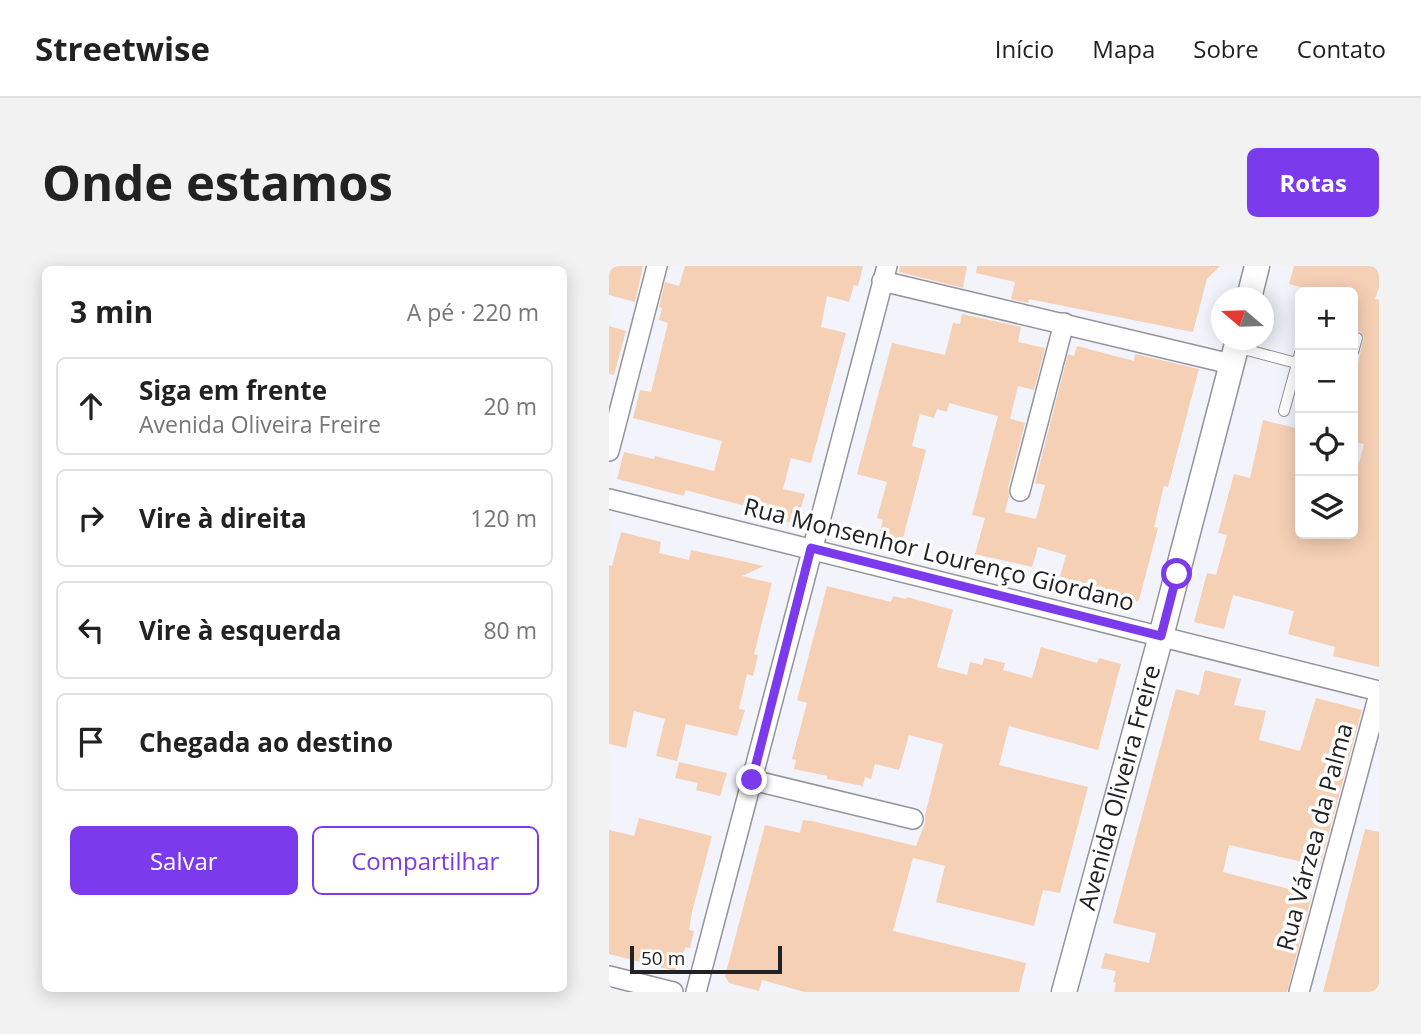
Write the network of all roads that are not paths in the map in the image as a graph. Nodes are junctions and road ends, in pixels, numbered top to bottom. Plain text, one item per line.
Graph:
1 (657, 266) edge
2 (1257, 266) edge
3 (884, 273) edge
4 (1252, 287) edge
5 (1064, 323) junction
6 (1211, 346) edge
7 (1235, 350) edge
8 (1295, 359) edge
9 (1295, 374) edge
10 (1284, 411) dead end
11 (609, 451) edge
12 (1020, 491) dead end
13 (609, 499) edge
14 (811, 548) junction
15 (1161, 636) junction
16 (1379, 692) edge
17 (752, 780) junction
18 (913, 819) dead end
19 (609, 976) edge
20 (673, 992) edge
21 (696, 992) edge
22 (1064, 992) edge
23 (1299, 992) edge

1 - 11 street
2 - 4 street
3 - 5 street
3 - 14 street
5 - 6 street
5 - 12 street
7 - 8 lane
7 - 15 street, Avenida Oliveira Freire
9 - 10 lane
13 - 14 street, Rua Monsenhor Lourenço Giordano
14 - 15 street, Rua Monsenhor Lourenço Giordano
14 - 17 street
15 - 16 street, Rua Monsenhor Lourenço Giordano
15 - 22 street, Avenida Oliveira Freire
16 - 23 street, Rua Várzea da Palma
17 - 18 street
17 - 21 street
19 - 20 street

